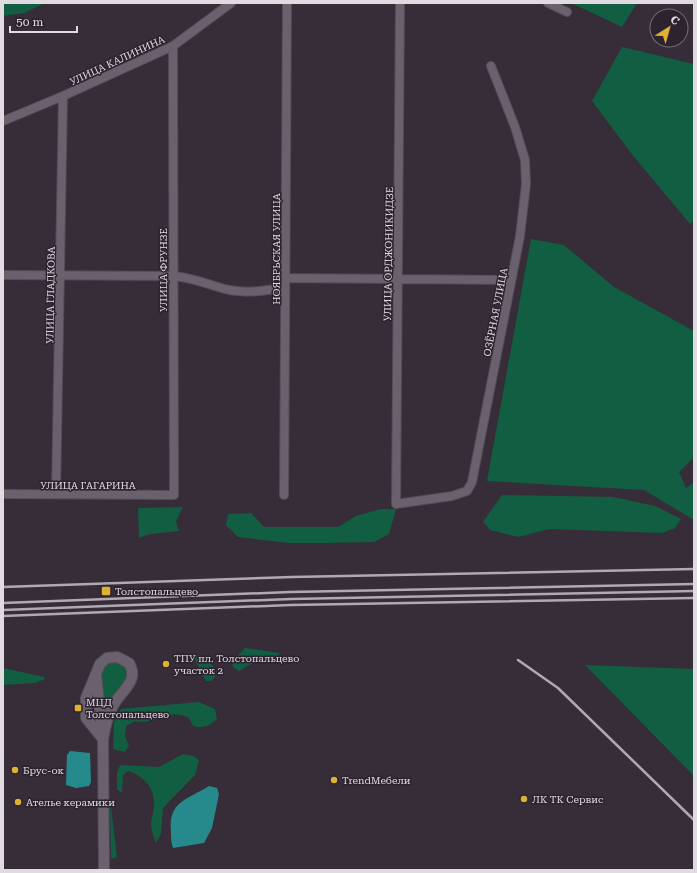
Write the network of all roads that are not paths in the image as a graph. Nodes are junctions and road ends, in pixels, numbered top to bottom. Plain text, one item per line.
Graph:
1 (231, 3) edge
2 (287, 3) edge
3 (400, 3) edge
4 (548, 3) edge
5 (567, 12) dead end
6 (174, 46) junction
7 (491, 66) dead end
8 (63, 96) junction
9 (3, 121) edge
10 (3, 275) edge
11 (60, 276) junction
12 (173, 276) junction
13 (286, 278) junction
14 (397, 278) junction
15 (511, 280) junction
16 (3, 494) edge
17 (56, 494) junction
18 (174, 495) joint
19 (284, 495) dead end
20 (396, 504) joint
21 (96, 674) junction
22 (103, 739) junction
23 (104, 870) edge

1 - 6 street, УЛИЦА КАЛИНИНА
2 - 13 street, НОЯБРЬСКАЯ УЛИЦА
3 - 14 street, УЛИЦА ОРДЖОНИКИДЗЕ
4 - 5 street
6 - 8 street, УЛИЦА КАЛИНИНА
6 - 12 street, УЛИЦА ФРУНЗЕ
7 - 15 street, ОЗЁРНАЯ УЛИЦА
8 - 9 street, УЛИЦА КАЛИНИНА
8 - 11 street, УЛИЦА ГЛАДКОВА
10 - 11 street
11 - 12 street
11 - 17 street, УЛИЦА ГЛАДКОВА
12 - 13 street
12 - 18 street, УЛИЦА ФРУНЗЕ
13 - 14 street
13 - 19 street, НОЯБРЬСКАЯ УЛИЦА
14 - 15 street
14 - 20 street, УЛИЦА ОРДЖОНИКИДЗЕ
15 - 20 street, ОЗЁРНАЯ УЛИЦА
16 - 17 street, УЛИЦА ГАГАРИНА
17 - 18 street, УЛИЦА ГАГАРИНА
21 - 22 street
21 - 22 street
21 - 22 street
22 - 23 street

